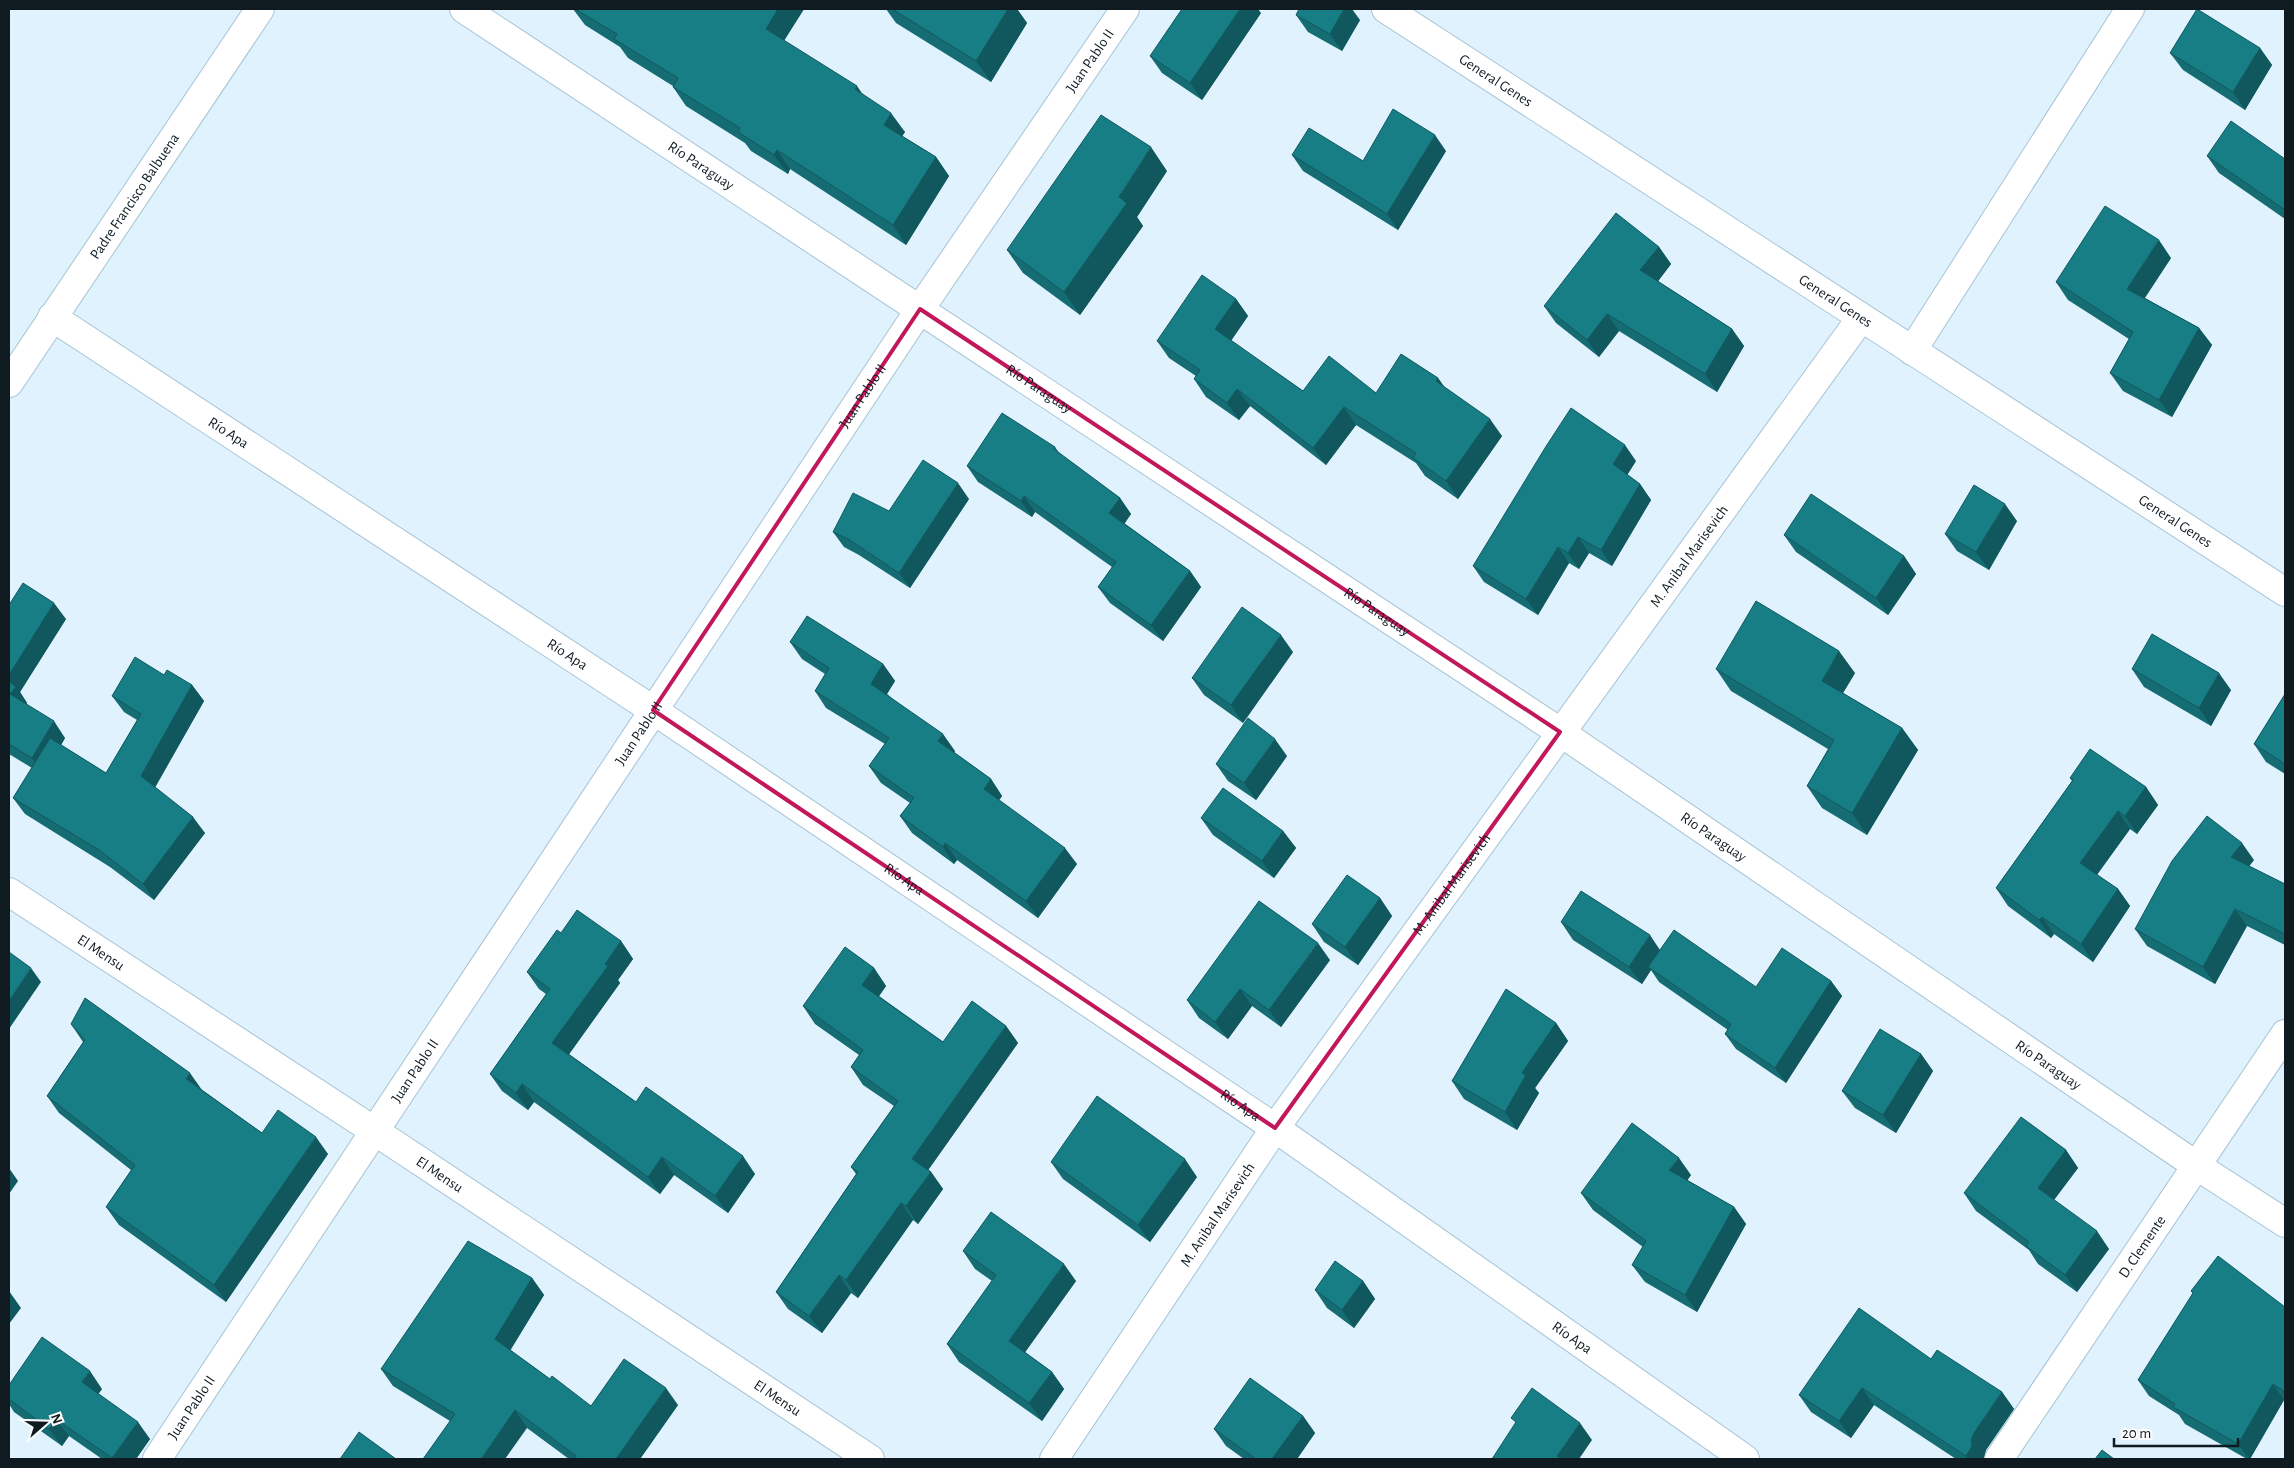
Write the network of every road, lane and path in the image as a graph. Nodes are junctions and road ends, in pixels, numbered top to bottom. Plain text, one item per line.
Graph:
1 (260, 9) edge
2 (464, 9) edge
3 (1126, 9) edge
4 (1386, 9) edge
5 (2130, 9) edge
6 (920, 309) junction
7 (52, 317) junction
8 (1861, 318) junction
9 (1912, 351) junction
10 (9, 383) edge
11 (2285, 592) edge
12 (653, 710) junction
13 (1560, 732) junction
14 (9, 892) edge
15 (2285, 1034) edge
16 (1275, 1128) junction
17 (376, 1132) junction
18 (2197, 1166) junction
19 (2285, 1223) edge
20 (157, 1459) edge
21 (870, 1459) edge
22 (1054, 1459) edge
23 (1745, 1459) edge
24 (1999, 1459) edge

1 - 7 street, Padre Francisco Balbuena
2 - 6 street, Río Paraguay
3 - 6 street, Juan Pablo II
4 - 8 street, General Genes
5 - 9 street
6 - 12 street, Juan Pablo II
6 - 13 street, Río Paraguay
7 - 10 street, Padre Francisco Balbuena
7 - 12 street, Río Apa
8 - 9 street, General Genes
8 - 13 street, M. Anibal Marisevich
9 - 11 street, General Genes
12 - 16 street, Río Apa
12 - 17 street, Juan Pablo II
13 - 16 street, M. Anibal Marisevich
13 - 18 street, Río Paraguay
14 - 17 street, El Mensu
15 - 18 street, D. Clemente
16 - 22 street, M. Anibal Marisevich
16 - 23 street, Río Apa
17 - 20 street, Juan Pablo II
17 - 21 street, El Mensu
18 - 19 street, Río Paraguay
18 - 24 street, D. Clemente

